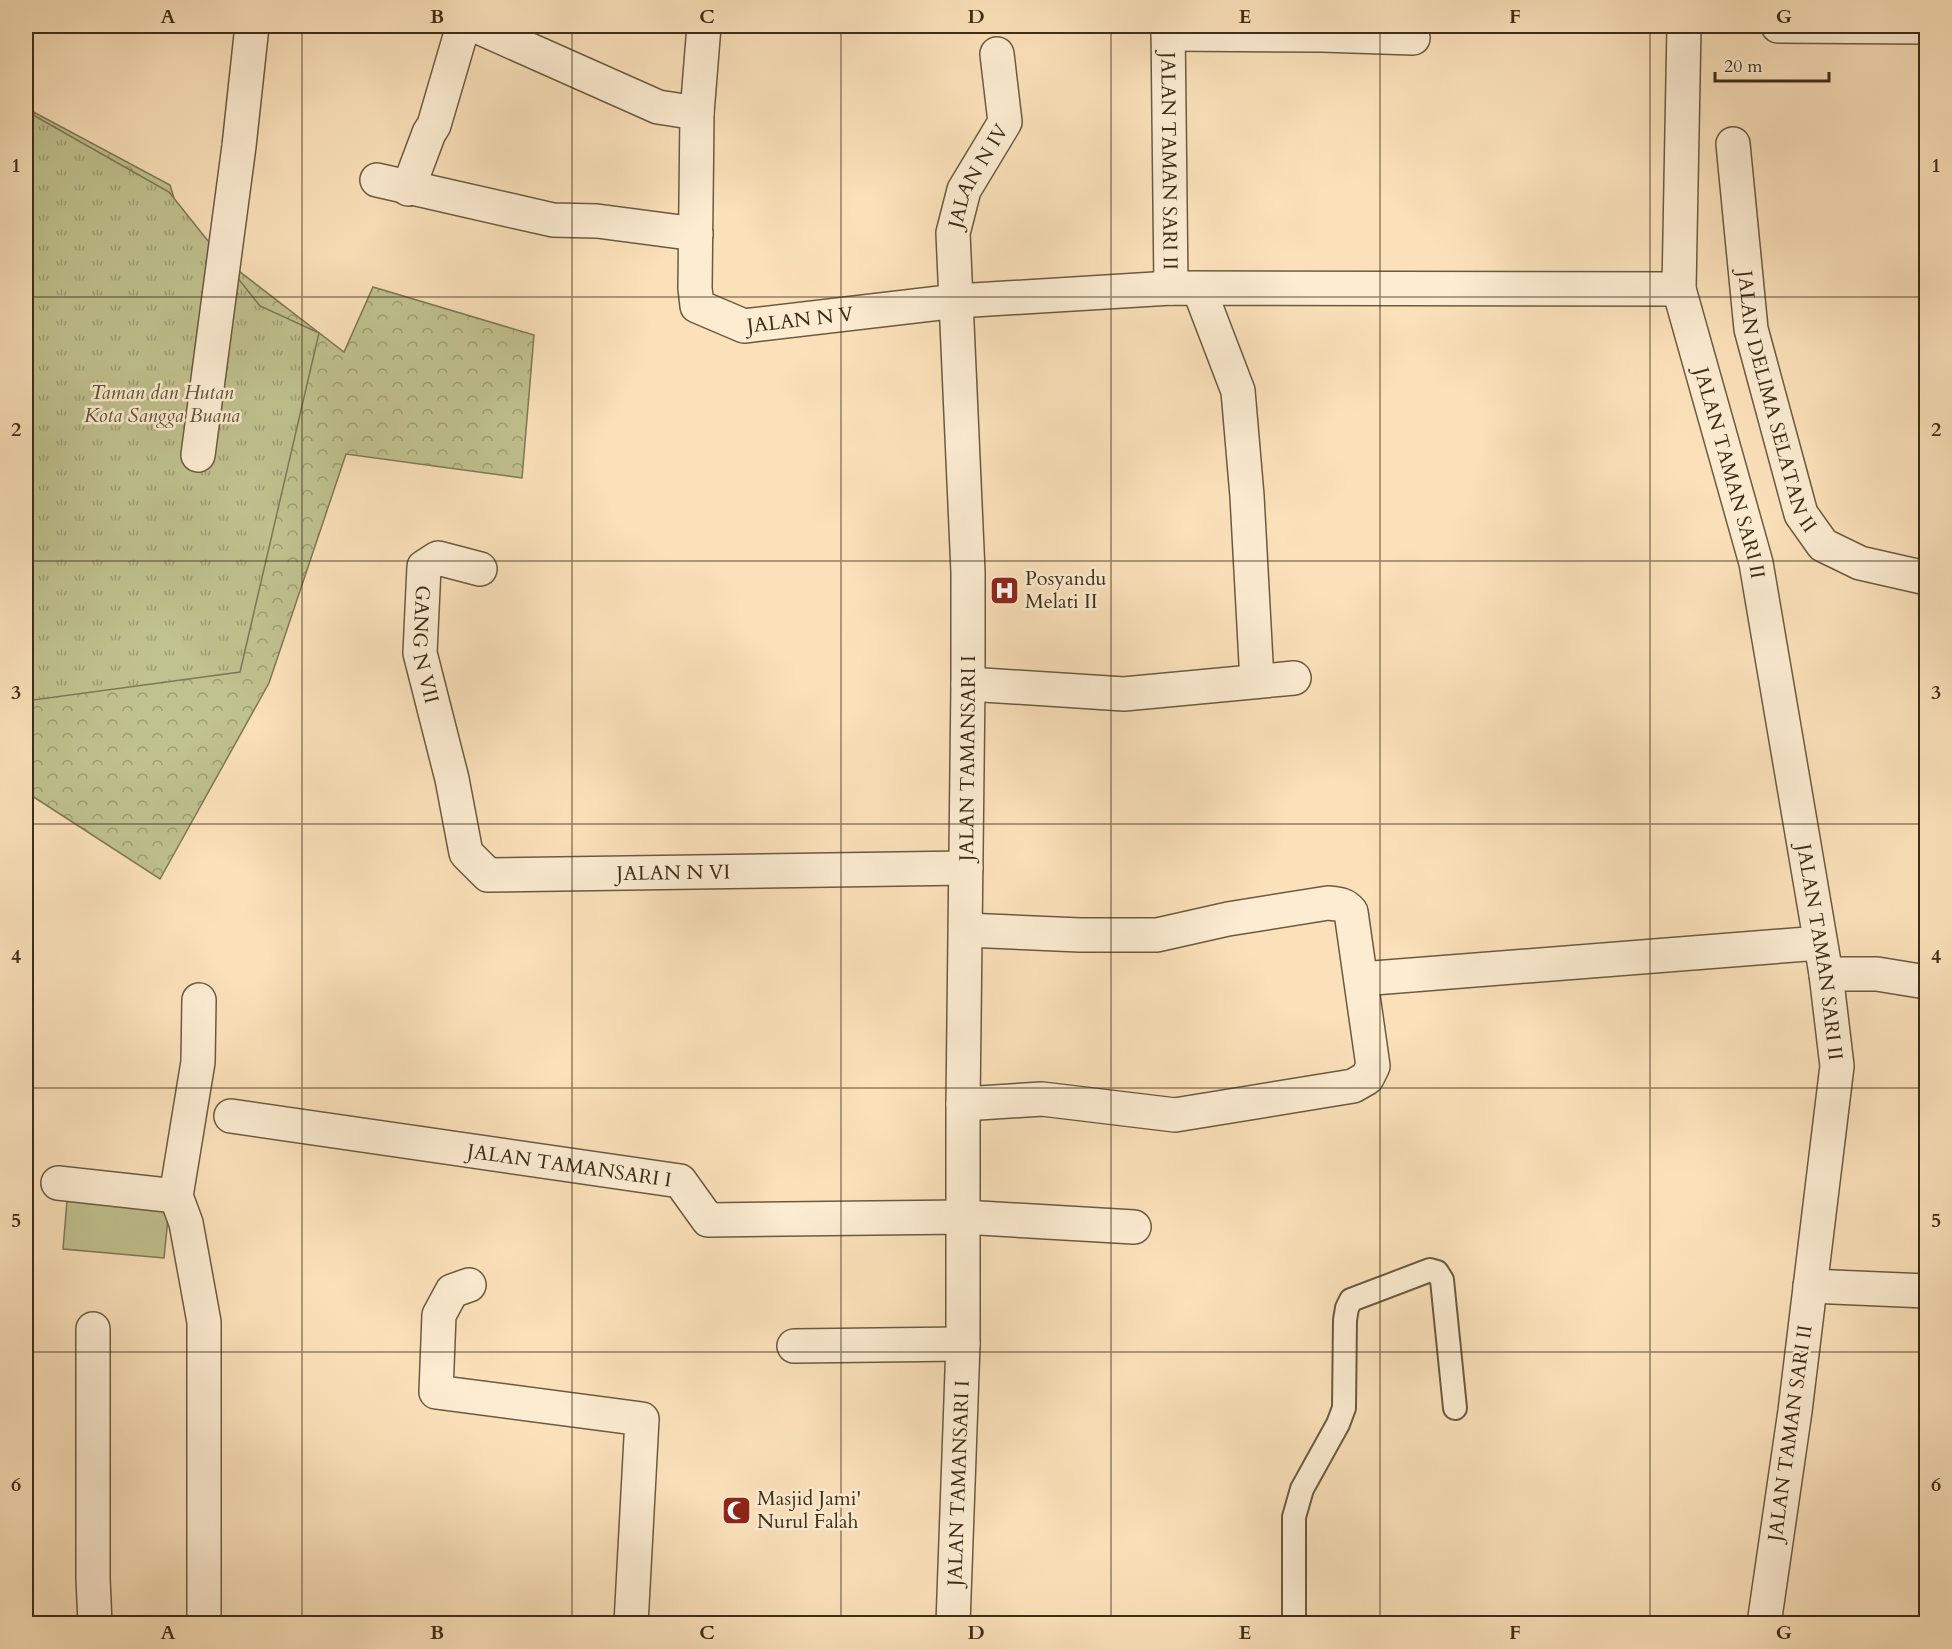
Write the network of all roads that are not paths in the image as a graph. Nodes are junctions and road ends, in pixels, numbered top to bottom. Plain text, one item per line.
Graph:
1 (252, 26) edge
2 (463, 26) edge
3 (476, 26) edge
4 (704, 26) edge
5 (1684, 26) edge
6 (1778, 26) edge
7 (1926, 27) edge
8 (1168, 30) edge
9 (1322, 30) edge
10 (1413, 38) dead end
11 (997, 54) dead end
12 (697, 113) junction
13 (1733, 144) dead end
14 (696, 234) junction
15 (1185, 289) junction
16 (1679, 289) junction
17 (957, 301) junction
18 (198, 455) dead end
19 (480, 569) dead end
20 (1926, 578) edge
21 (1294, 678) dead end
22 (1257, 681) junction
23 (968, 684) junction
24 (452, 779) joint
25 (966, 868) junction
26 (966, 930) junction
27 (1820, 943) junction
28 (1826, 974) junction
29 (1361, 978) junction
30 (1926, 982) edge
31 (199, 1000) dead end
32 (963, 1104) junction
33 (231, 1116) dead end
34 (58, 1184) dead end
35 (176, 1196) junction
36 (963, 1217) junction
37 (1134, 1227) dead end
38 (469, 1285) dead end
39 (1810, 1286) junction
40 (1926, 1291) edge
41 (93, 1329) dead end
42 (963, 1344) junction
43 (794, 1346) dead end
44 (1455, 1408) dead end
45 (95, 1623) edge
46 (204, 1623) edge
47 (631, 1623) edge
48 (953, 1623) edge
49 (1294, 1623) edge
50 (1764, 1623) edge

1 - 18 street
2 - 14 street
3 - 12 street
4 - 12 street, JALAN N V
5 - 16 street, JALAN TAMAN SARI II
6 - 7 street
8 - 9 street, JALAN TAMAN SARI II
8 - 15 street, JALAN TAMAN SARI II
9 - 10 street, JALAN TAMAN SARI II
11 - 17 street, JALAN N IV
12 - 14 street, JALAN N V
13 - 20 street, JALAN DELIMA SELATAN II
14 - 17 street, JALAN N V
15 - 16 street, JALAN TAMAN SARI II
15 - 17 street, JALAN TAMAN SARI II
15 - 22 street
16 - 27 street, JALAN TAMAN SARI II
17 - 23 street, JALAN TAMANSARI I
19 - 24 street, GANG N VII
21 - 22 street
22 - 23 street
23 - 25 street, JALAN TAMANSARI I
24 - 25 street, JALAN N VI
25 - 26 street, JALAN TAMANSARI I
26 - 29 street
26 - 32 street, JALAN TAMANSARI I
27 - 28 street, JALAN TAMAN SARI II
27 - 29 street
28 - 30 street
28 - 39 street, JALAN TAMAN SARI II
29 - 32 street
31 - 35 street
32 - 36 street, JALAN TAMANSARI I
33 - 36 street, JALAN TAMANSARI I
34 - 35 street
35 - 46 street
36 - 37 street, JALAN TAMANSARI I
36 - 42 street, JALAN TAMANSARI I
38 - 47 street
39 - 40 street
39 - 50 street, JALAN TAMAN SARI II
41 - 45 street
42 - 43 street
42 - 48 street, JALAN TAMANSARI I
44 - 49 lane

